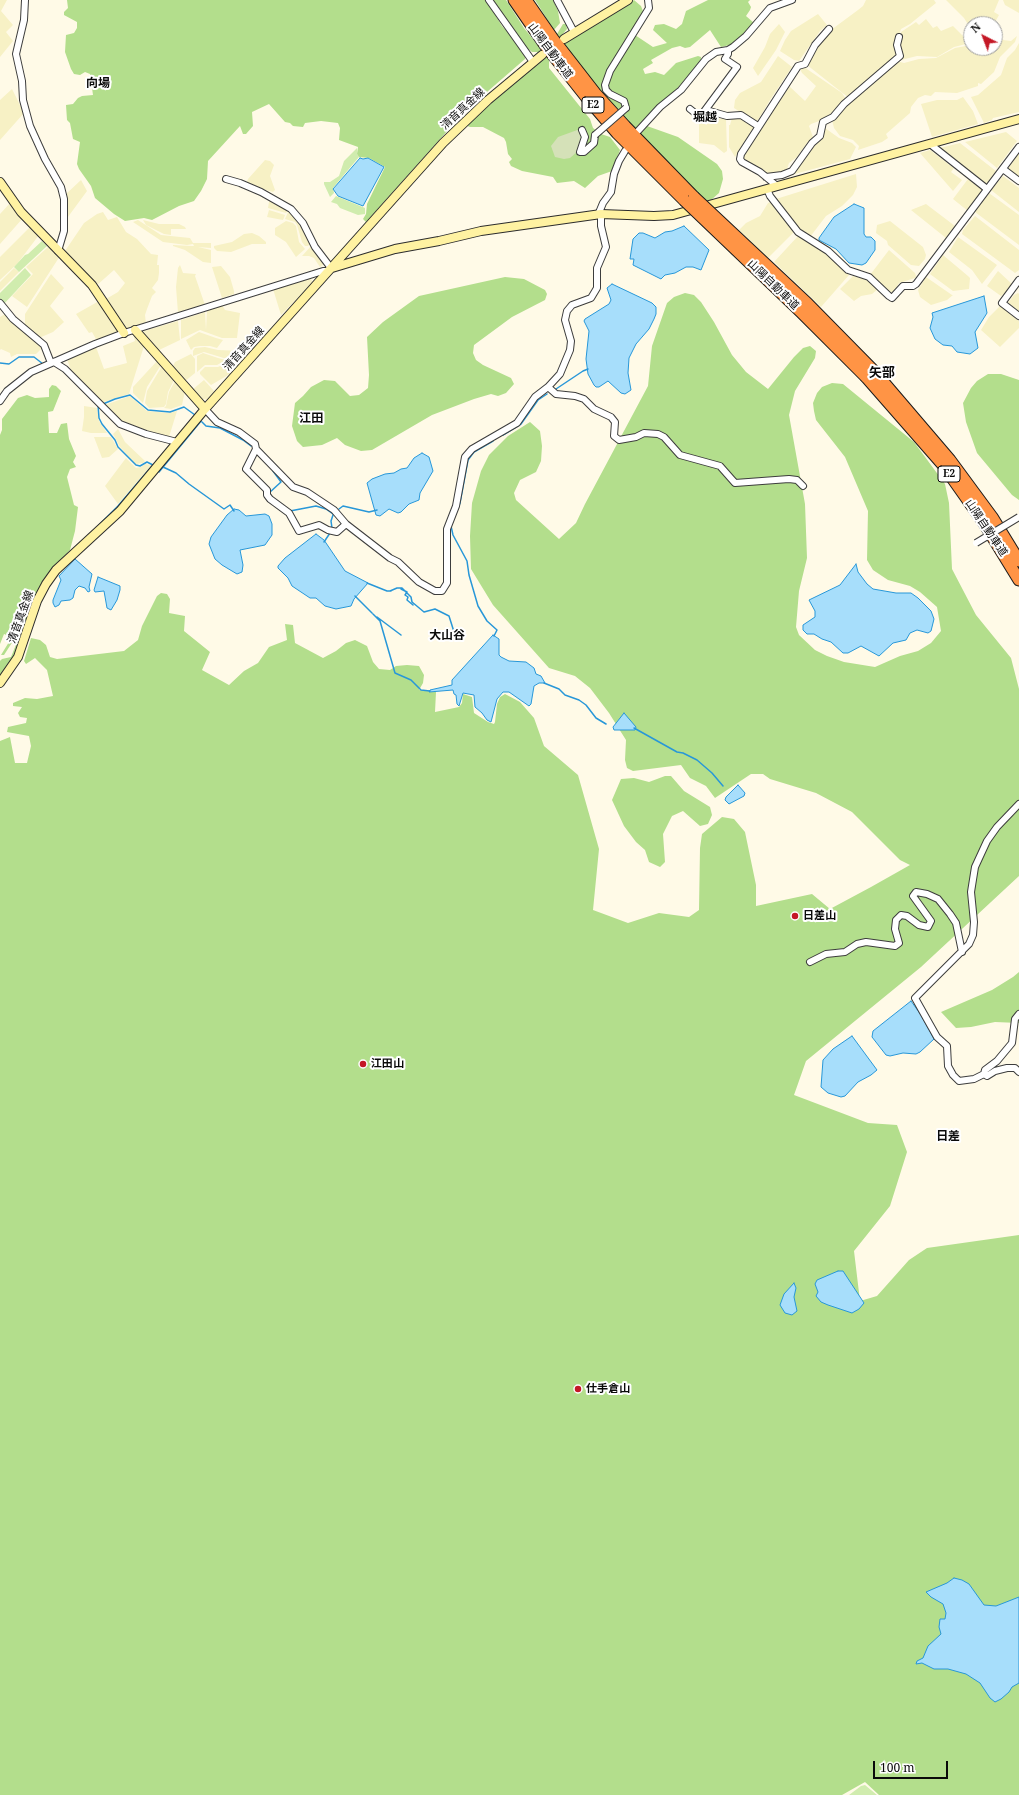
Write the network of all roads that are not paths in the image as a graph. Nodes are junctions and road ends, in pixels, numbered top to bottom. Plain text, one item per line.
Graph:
1 (25, 0) edge
2 (489, 0) edge
3 (514, 0) edge
4 (526, 0) edge
5 (557, 0) edge
6 (628, 0) edge
7 (648, 0) edge
8 (792, 0) edge
9 (828, 29) dead end
10 (574, 32) junction
11 (899, 37) dead end
12 (564, 39) dead end
13 (728, 50) junction
14 (542, 55) dead end
15 (533, 62) junction
16 (690, 109) dead end
17 (706, 110) junction
18 (1019, 119) edge
19 (758, 126) junction
20 (582, 130) dead end
21 (638, 131) dead end
22 (930, 144) junction
23 (1019, 147) edge
24 (625, 151) dead end
25 (1003, 169) junction
26 (766, 177) junction
27 (226, 179) dead end
28 (1019, 181) edge
29 (0, 182) edge
30 (776, 186) junction
31 (767, 189) junction
32 (987, 189) junction
33 (689, 198) junction
34 (600, 214) junction
35 (350, 247) junction
36 (58, 251) junction
37 (357, 260) junction
38 (330, 270) junction
39 (1019, 280) edge
40 (0, 303) edge
41 (1019, 316) edge
42 (135, 330) junction
43 (124, 333) junction
44 (53, 362) junction
45 (870, 374) junction
46 (548, 387) junction
47 (0, 401) edge
48 (205, 409) junction
49 (178, 442) junction
50 (256, 449) junction
51 (803, 486) dead end
52 (1019, 517) edge
53 (346, 524) junction
54 (976, 543) dead end
55 (1019, 561) edge
56 (1019, 580) edge
57 (0, 683) edge
58 (1019, 804) edge
59 (962, 952) junction
60 (810, 962) dead end
61 (1019, 1014) edge
62 (1019, 1072) edge
63 (984, 1074) junction

1 - 36 street
2 - 15 street
3 - 33 highway, 山陽自動車道 / E2
4 - 33 highway, 山陽自動車道 / E2
5 - 10 street
6 - 10 street
7 - 20 street, bridge
8 - 13 street
9 - 19 street
10 - 12 street
11 - 26 street
13 - 17 street
13 - 21 street
14 - 15 street, 清音真金線
15 - 35 street, 清音真金線
16 - 17 street
17 - 19 street
18 - 22 street
19 - 26 street
22 - 30 street
22 - 32 street
23 - 25 street
24 - 34 street
25 - 28 street
25 - 32 street
26 - 30 street
27 - 38 street
29 - 36 street
30 - 31 street
31 - 32 street
31 - 34 street
33 - 45 highway, 山陽自動車道 / E2, bridge
34 - 37 street
34 - 46 street
35 - 37 street
35 - 38 street, 清音真金線
36 - 43 street
37 - 38 street
38 - 42 street
38 - 48 street, 清音真金線
39 - 41 street
40 - 44 street
42 - 43 street
42 - 48 street
43 - 44 street
44 - 47 street
44 - 49 street
45 - 55 highway, 山陽自動車道 / E2
45 - 56 highway, 山陽自動車道 / E2
46 - 51 street
46 - 53 street
48 - 49 street, 清音真金線
48 - 50 street
49 - 57 street, 清音真金線
50 - 53 street
50 - 53 street
52 - 54 street, bridge
58 - 59 street
59 - 60 street
59 - 63 street
61 - 63 street
62 - 63 street

